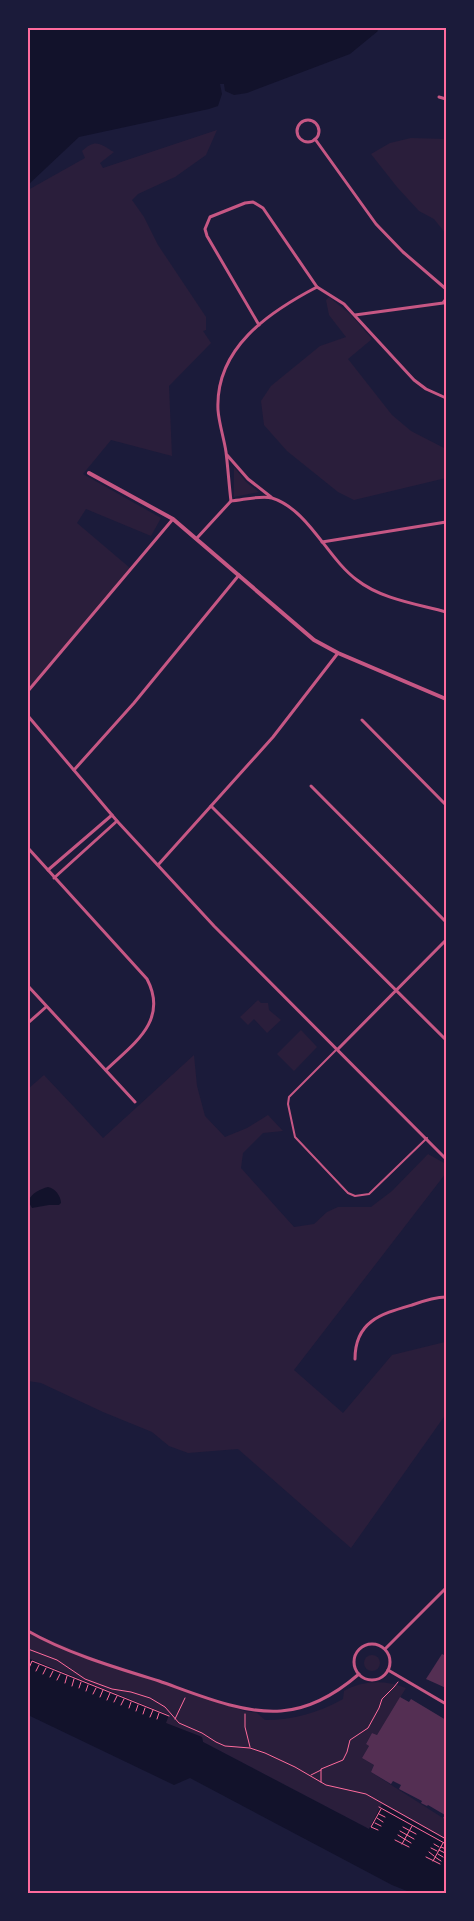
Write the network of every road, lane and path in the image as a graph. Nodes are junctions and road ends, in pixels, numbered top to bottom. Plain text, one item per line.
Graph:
1 (440, 97) dead end
2 (446, 99) edge
3 (315, 139) junction
4 (317, 287) junction
5 (446, 289) edge
6 (446, 299) edge
7 (354, 315) junction
8 (259, 324) junction
9 (446, 398) edge
10 (226, 453) junction
11 (89, 473) dead end
12 (271, 498) junction
13 (231, 501) junction
14 (173, 519) junction
15 (446, 522) edge
16 (197, 538) junction
17 (322, 542) junction
18 (239, 575) junction
19 (446, 612) edge
20 (338, 653) junction
21 (28, 691) edge
22 (446, 699) edge
23 (28, 716) edge
24 (362, 720) dead end
25 (74, 770) junction
26 (311, 786) dead end
27 (446, 805) edge
28 (211, 806) junction
29 (112, 815) junction
30 (117, 821) junction
31 (28, 848) edge
32 (158, 865) junction
33 (48, 870) junction
34 (54, 878) junction
35 (446, 922) edge
36 (446, 940) edge
37 (28, 986) edge
38 (397, 990) junction
39 (46, 1007) junction
40 (28, 1023) edge
41 (446, 1040) edge
42 (338, 1049) junction
43 (106, 1070) junction
44 (135, 1102) dead end
45 (427, 1138) junction
46 (446, 1159) edge
47 (446, 1297) edge
48 (355, 1359) dead end
49 (446, 1588) edge
50 (28, 1631) edge
51 (28, 1649) edge
52 (385, 1649) junction
53 (39, 1664) junction
54 (46, 1667) junction
55 (29, 1668) dead end
56 (53, 1670) junction
57 (388, 1670) junction
58 (36, 1671) dead end
59 (60, 1672) junction
60 (43, 1674) dead end
61 (359, 1674) junction
62 (68, 1675) junction
63 (50, 1677) dead end
64 (75, 1678) junction
65 (57, 1680) dead end
66 (82, 1681) junction
67 (65, 1683) dead end
68 (89, 1684) junction
69 (396, 1684) dead end
70 (72, 1686) dead end
71 (96, 1687) junction
72 (79, 1688) dead end
73 (103, 1690) junction
74 (86, 1691) dead end
75 (110, 1692) junction
76 (93, 1694) dead end
77 (117, 1695) junction
78 (100, 1696) dead end
79 (124, 1698) junction
80 (185, 1698) dead end
81 (107, 1700) dead end
82 (131, 1701) junction
83 (114, 1702) dead end
84 (139, 1704) junction
85 (446, 1704) edge
86 (121, 1705) dead end
87 (146, 1707) junction
88 (129, 1708) dead end
89 (153, 1710) junction
90 (136, 1711) dead end
91 (160, 1712) junction
92 (143, 1714) dead end
93 (246, 1714) dead end
94 (150, 1716) dead end
95 (169, 1716) dead end
96 (157, 1719) dead end
97 (175, 1719) junction
98 (250, 1748) junction
99 (321, 1769) junction
100 (310, 1776) junction
101 (321, 1782) junction
102 (378, 1813) junction
103 (376, 1818) junction
104 (385, 1818) dead end
105 (374, 1822) junction
106 (383, 1822) dead end
107 (413, 1825) junction
108 (381, 1826) dead end
109 (403, 1827) dead end
110 (378, 1830) dead end
111 (400, 1831) dead end
112 (410, 1831) junction
113 (416, 1834) dead end
114 (407, 1835) junction
115 (398, 1836) dead end
116 (405, 1839) junction
117 (414, 1839) dead end
118 (446, 1839) edge
119 (395, 1840) dead end
120 (444, 1842) junction
121 (411, 1843) dead end
122 (402, 1844) junction
123 (434, 1844) dead end
124 (446, 1844) edge
125 (409, 1847) dead end
126 (431, 1848) dead end
127 (439, 1850) junction
128 (446, 1850) edge
129 (429, 1852) dead end
130 (445, 1853) dead end
131 (426, 1857) dead end
132 (435, 1857) junction
133 (444, 1857) dead end
134 (433, 1860) junction
135 (441, 1860) dead end
136 (440, 1864) dead end

1 - 2 street
3 - 3 street
3 - 5 street
4 - 7 street
4 - 8 street
4 - 8 street
6 - 7 street
7 - 9 street
8 - 10 street
10 - 12 street
10 - 13 street
11 - 14 street
12 - 13 street
12 - 17 street
13 - 16 street
14 - 16 street
14 - 21 street
15 - 17 street
16 - 18 street
17 - 19 street
18 - 20 street
18 - 25 street
20 - 22 street
20 - 28 street
23 - 25 street
24 - 27 street
25 - 29 street
26 - 35 street
28 - 32 street
28 - 38 street
29 - 30 street
29 - 33 street
30 - 32 street
30 - 34 street
31 - 33 street
32 - 42 street
33 - 34 street
34 - 43 street
36 - 38 street
37 - 39 street
38 - 41 street
38 - 42 street
39 - 40 street
39 - 43 street
42 - 45 street
42 - 45 lane
43 - 44 street
45 - 46 street
47 - 48 street
49 - 52 street
50 - 61 street
51 - 97 path
52 - 57 street
52 - 61 street
53 - 54 path
53 - 55 path
53 - 58 path
54 - 56 path
54 - 60 path
56 - 59 path
56 - 63 path
57 - 61 street
57 - 85 street
59 - 62 path
59 - 65 path
62 - 64 path
62 - 67 path
64 - 66 path
64 - 70 path
66 - 68 path
66 - 72 path
68 - 71 path
68 - 74 path
69 - 99 path
71 - 73 path
71 - 76 path
73 - 75 path
73 - 78 path
75 - 77 path
75 - 81 path
77 - 79 path
77 - 83 path
79 - 82 path
79 - 86 path
80 - 97 path
82 - 84 path
82 - 88 path
84 - 87 path
84 - 90 path
87 - 89 path
87 - 92 path
89 - 91 path
89 - 94 path
91 - 95 path
91 - 96 path
93 - 98 path
97 - 98 path
98 - 100 path
99 - 100 path
99 - 101 path
100 - 101 path
101 - 118 path
102 - 103 path
102 - 104 path
102 - 107 path
103 - 105 path
103 - 106 path
105 - 108 path
105 - 110 path
107 - 112 path
107 - 120 path
109 - 112 path
111 - 114 path
112 - 113 path
112 - 114 path
114 - 116 path
114 - 117 path
115 - 116 path
116 - 121 path
116 - 122 path
119 - 122 path
120 - 124 path
120 - 127 path
122 - 125 path
123 - 127 path
126 - 127 path
127 - 128 path
127 - 130 path
127 - 132 path
127 - 133 path
129 - 132 path
131 - 134 path
132 - 134 path
132 - 135 path
134 - 136 path

